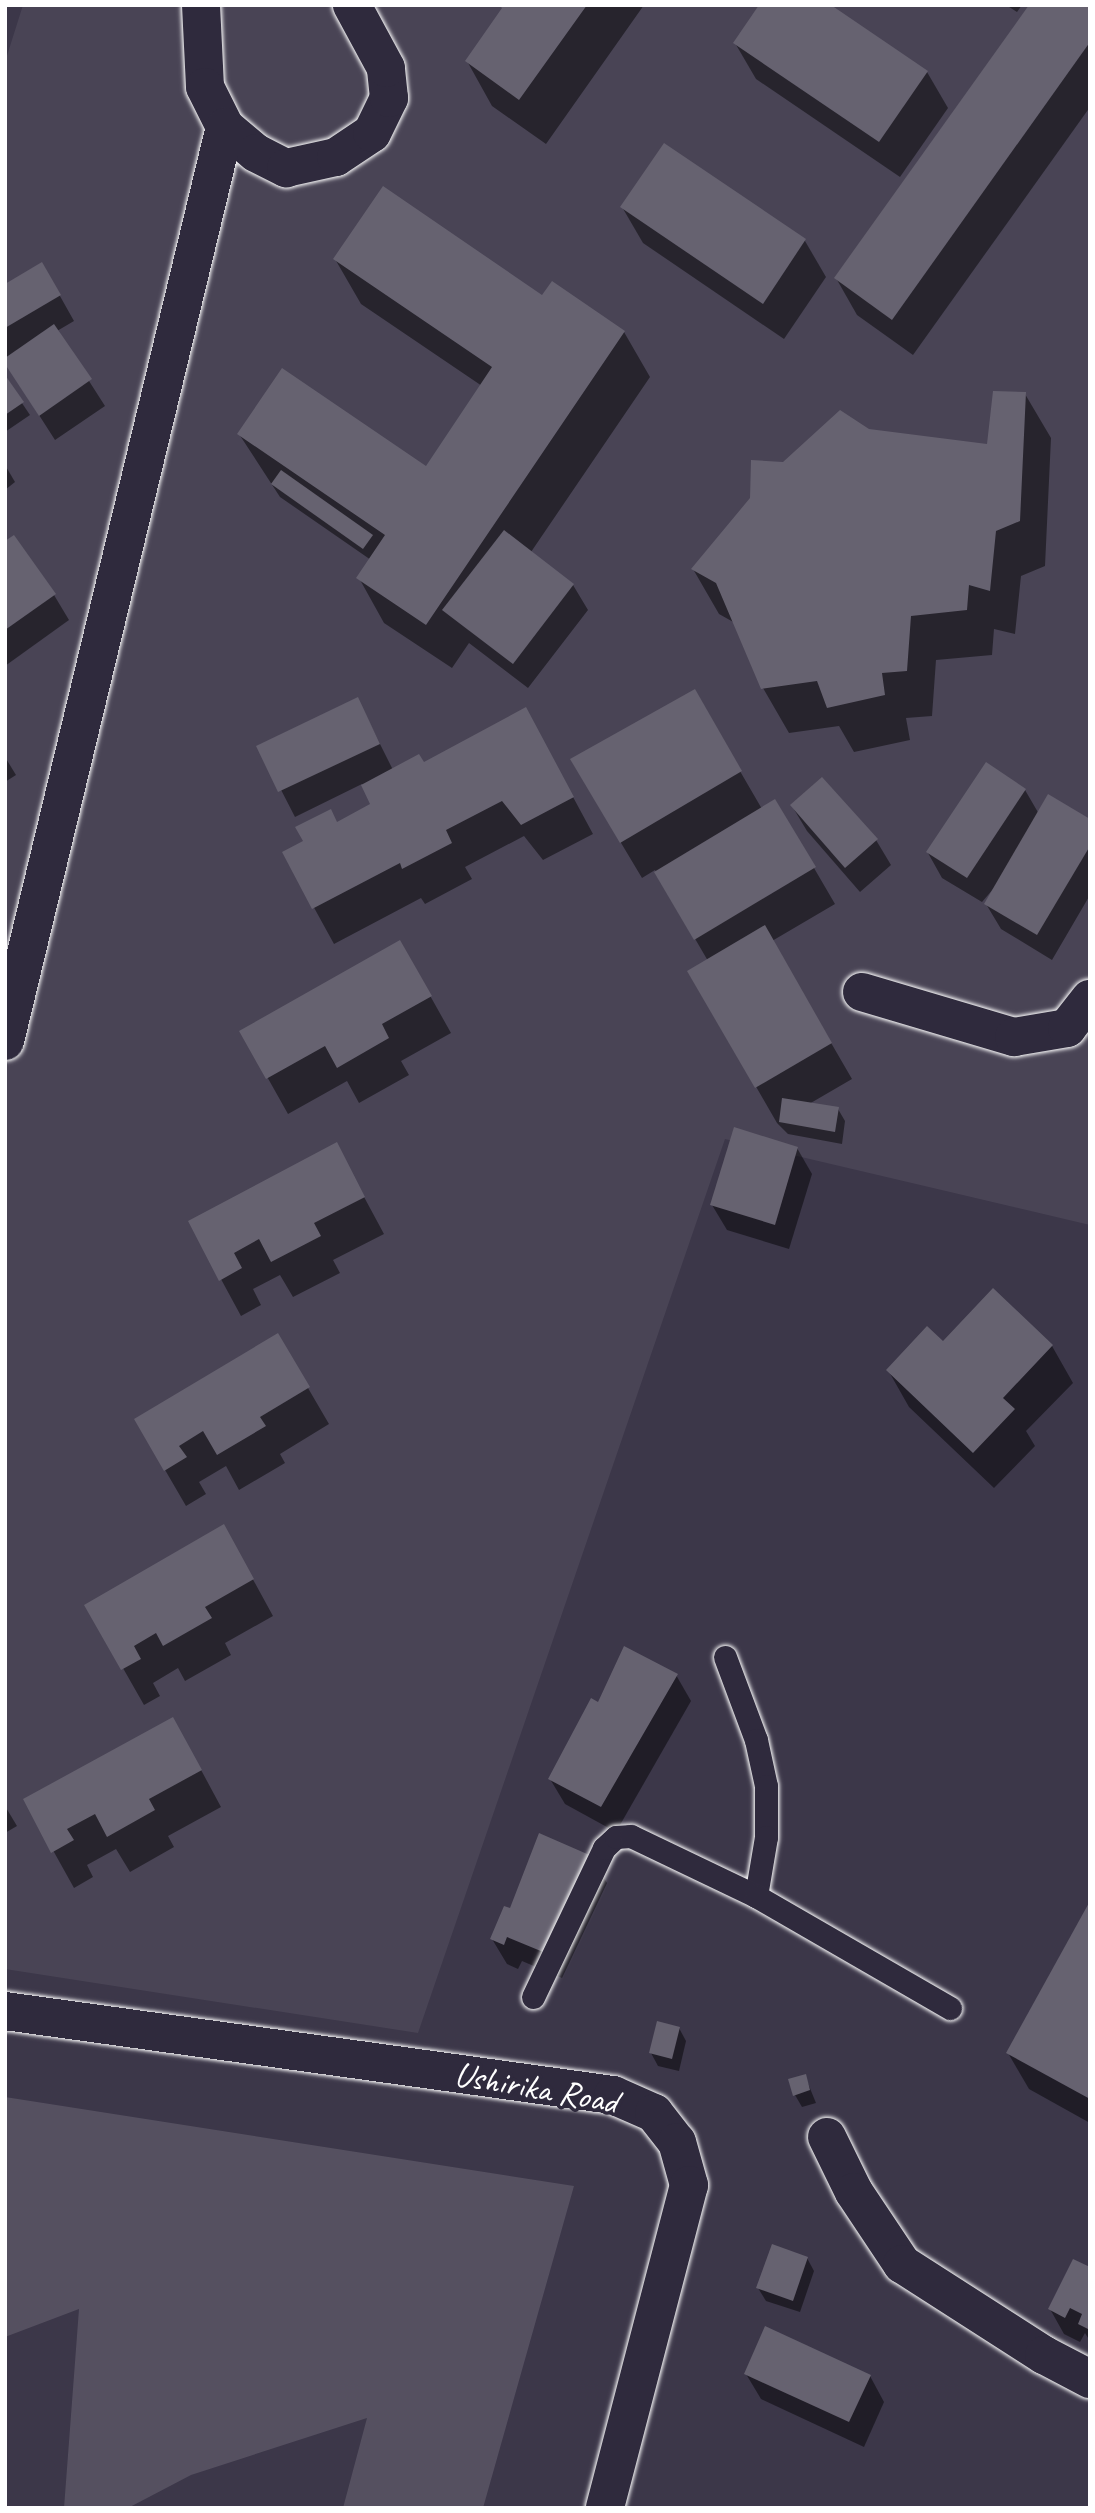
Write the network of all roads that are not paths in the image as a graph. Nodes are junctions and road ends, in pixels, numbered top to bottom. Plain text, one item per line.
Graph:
1 (201, 5) edge
2 (352, 5) edge
3 (225, 127) junction
4 (862, 992) dead end
5 (1090, 999) edge
6 (5, 1041) edge
7 (725, 1657) dead end
8 (755, 1896) junction
9 (533, 1997) dead end
10 (950, 2008) dead end
11 (5, 2011) edge
12 (827, 2137) dead end
13 (1090, 2379) edge
14 (604, 2508) edge

1 - 3 street
2 - 3 street
3 - 6 street
4 - 5 street
7 - 8 lane
8 - 9 lane
8 - 10 lane
11 - 14 street, Ushirika Road
12 - 13 street

